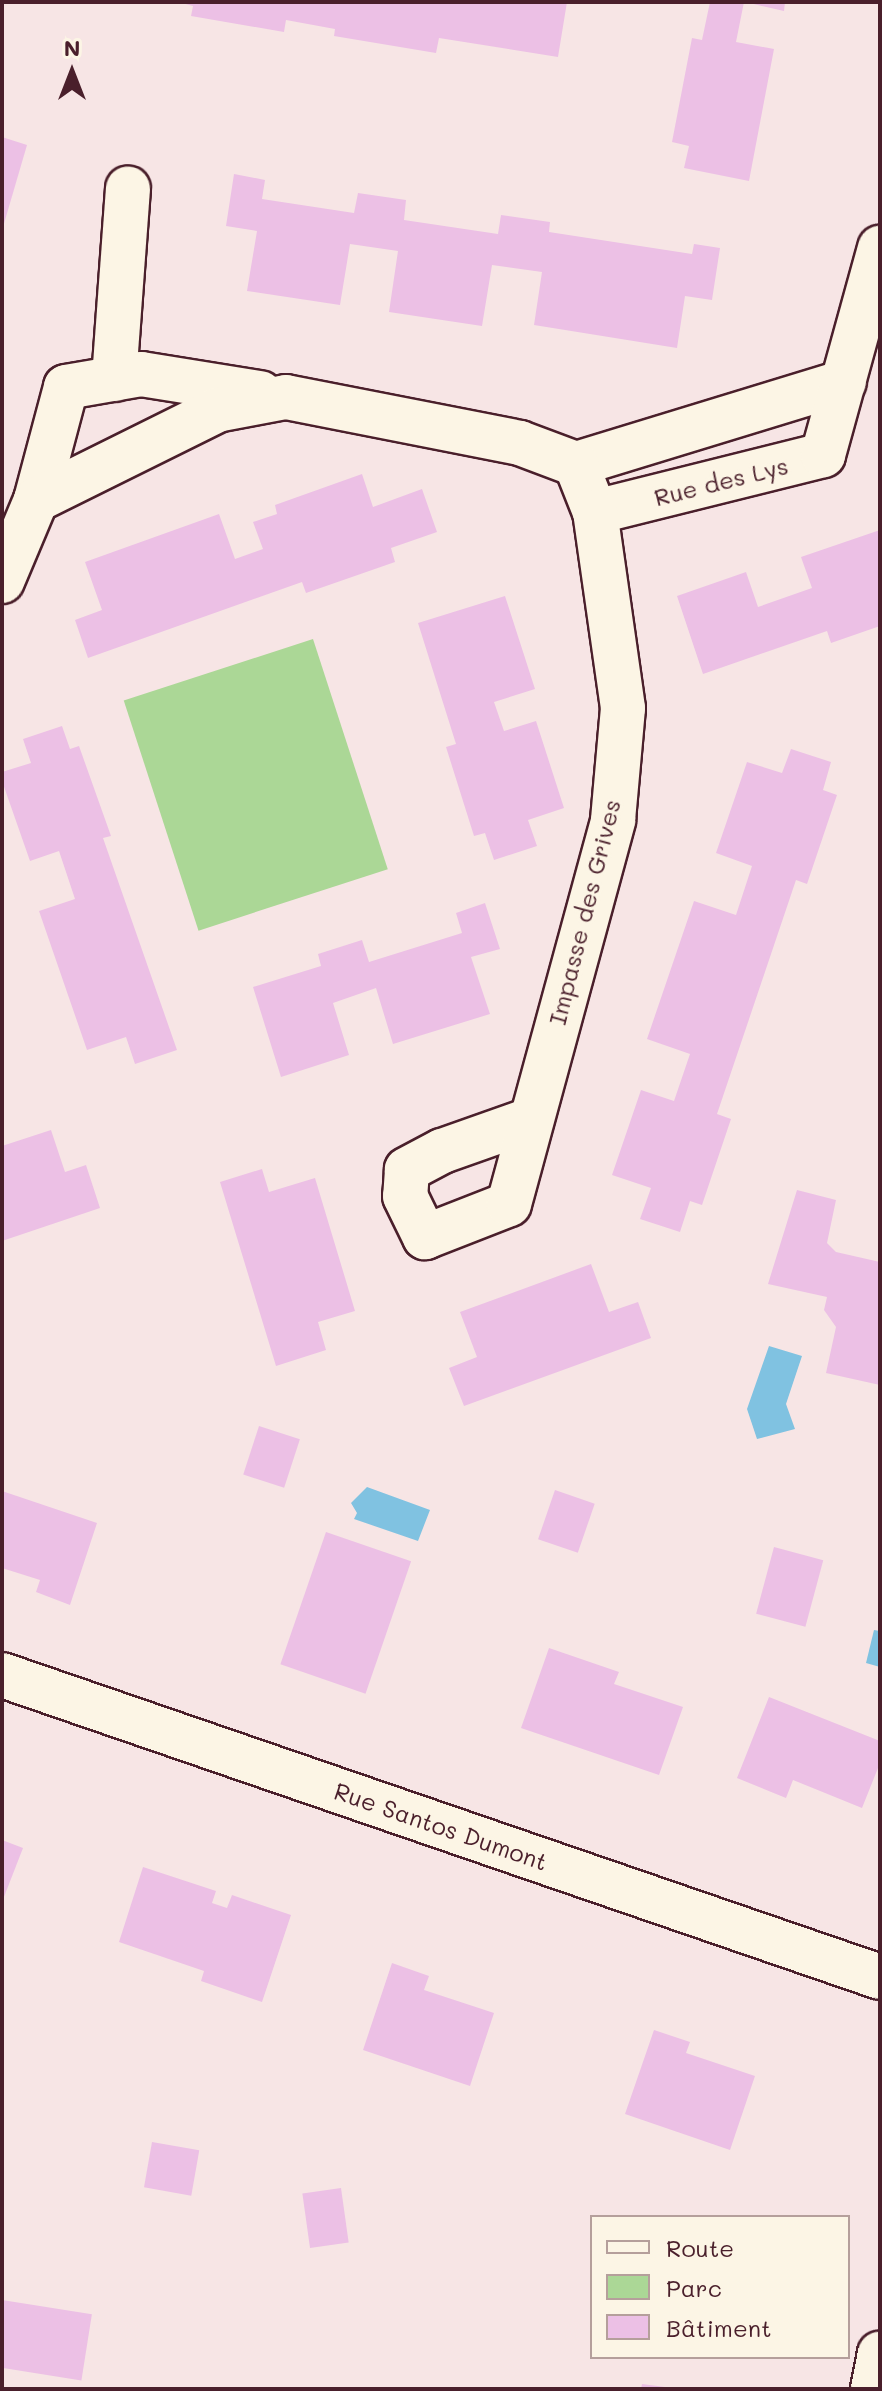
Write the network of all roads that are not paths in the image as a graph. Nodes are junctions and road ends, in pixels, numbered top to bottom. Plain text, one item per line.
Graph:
1 (128, 189) dead end
2 (880, 248) edge
3 (114, 379) junction
4 (844, 382) junction
5 (286, 397) junction
6 (576, 464) junction
7 (36, 500) junction
8 (595, 512) junction
9 (2, 581) edge
10 (530, 1120) dead end
11 (2, 1675) edge
12 (880, 1977) edge
13 (880, 2354) edge
14 (873, 2389) edge

1 - 3 street
2 - 4 street, Rue des Lys
3 - 5 street
3 - 7 street
4 - 6 street
4 - 8 street, Rue des Lys
5 - 6 street
5 - 7 street
6 - 8 street
7 - 9 street
8 - 10 street, Impasse des Grives
11 - 12 street, Rue Santos Dumont
13 - 14 street

